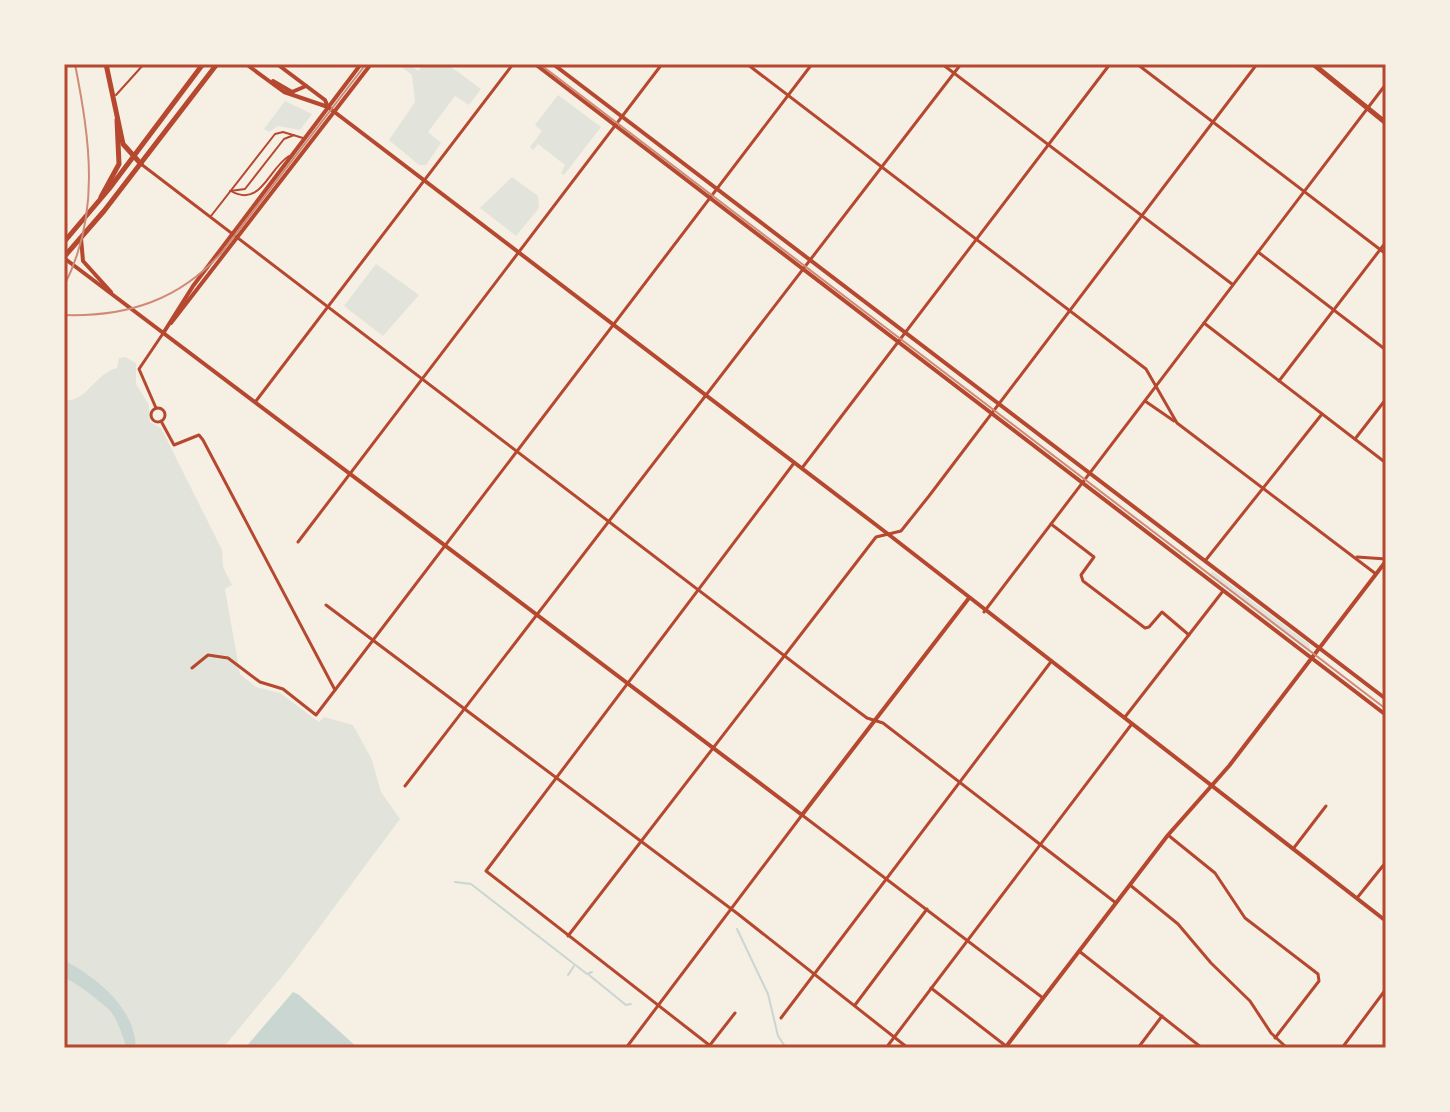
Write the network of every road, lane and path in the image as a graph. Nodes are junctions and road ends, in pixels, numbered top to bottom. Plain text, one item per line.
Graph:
1 (106, 64) edge
2 (144, 64) edge
3 (203, 64) edge
4 (217, 64) edge
5 (246, 64) edge
6 (277, 64) edge
7 (361, 64) edge
8 (371, 64) edge
9 (513, 64) edge
10 (535, 64) edge
11 (553, 64) edge
12 (662, 64) edge
13 (747, 64) edge
14 (812, 64) edge
15 (942, 64) edge
16 (961, 64) edge
17 (1110, 64) edge
18 (1137, 64) edge
19 (1257, 64) edge
20 (1313, 64) edge
21 (288, 68) edge
22 (954, 73) junction
23 (263, 77) junction
24 (1386, 84) edge
25 (306, 86) junction
26 (788, 95) junction
27 (113, 96) junction
28 (328, 107) junction
29 (1367, 108) junction
30 (334, 112) junction
31 (622, 117) junction
32 (117, 120) junction
33 (1213, 122) junction
34 (1386, 123) edge
35 (616, 126) junction
36 (295, 135) junction
37 (305, 138) junction
38 (1048, 145) junction
39 (293, 154) junction
40 (133, 158) junction
41 (141, 164) junction
42 (882, 167) junction
43 (424, 181) junction
44 (717, 189) junction
45 (230, 191) junction
46 (1304, 191) junction
47 (710, 198) junction
48 (99, 201) junction
49 (1141, 216) junction
50 (210, 217) junction
51 (232, 234) junction
52 (81, 238) junction
53 (239, 239) junction
54 (976, 239) junction
55 (64, 242) edge
56 (1386, 242) edge
57 (1380, 249) junction
58 (1258, 252) junction
59 (519, 253) junction
60 (1386, 254) edge
61 (64, 257) edge
62 (810, 260) junction
63 (803, 269) junction
64 (1233, 285) junction
65 (112, 294) junction
66 (328, 308) junction
67 (1333, 310) junction
68 (1071, 311) junction
69 (1204, 323) junction
70 (613, 324) junction
71 (169, 325) junction
72 (164, 332) junction
73 (905, 333) junction
74 (898, 341) junction
75 (1386, 350) edge
76 (423, 380) junction
77 (1279, 381) junction
78 (1157, 385) junction
79 (706, 395) junction
80 (1386, 399) edge
81 (1145, 401) junction
82 (256, 402) junction
83 (999, 404) junction
84 (156, 408) junction
85 (991, 413) junction
86 (1322, 414) junction
87 (161, 421) junction
88 (1177, 423) junction
89 (1355, 439) junction
90 (516, 452) junction
91 (795, 462) junction
92 (1386, 463) edge
93 (802, 468) junction
94 (1090, 473) junction
95 (351, 475) junction
96 (1082, 483) junction
97 (1263, 487) junction
98 (609, 522) junction
99 (1051, 524) junction
100 (888, 534) junction
101 (298, 542) dead end
102 (445, 546) junction
103 (1353, 556) junction
104 (1386, 560) edge
105 (1205, 561) junction
106 (1376, 574) junction
107 (697, 589) junction
108 (1223, 591) junction
109 (969, 598) junction
110 (326, 605) dead end
111 (984, 612) junction
112 (538, 617) junction
113 (1189, 635) junction
114 (373, 640) junction
115 (1319, 648) junction
116 (784, 655) junction
117 (1311, 658) junction
118 (1050, 663) junction
119 (192, 668) dead end
120 (626, 683) junction
121 (335, 690) junction
122 (1386, 699) edge
123 (466, 711) junction
124 (1386, 715) edge
125 (1124, 719) junction
126 (875, 720) junction
127 (1131, 725) junction
128 (712, 749) junction
129 (554, 778) junction
130 (960, 782) junction
131 (405, 786) dead end
132 (1210, 786) junction
133 (1326, 806) dead end
134 (802, 815) junction
135 (1168, 835) junction
136 (640, 843) junction
137 (1040, 844) junction
138 (1293, 849) junction
139 (1386, 862) edge
140 (887, 878) junction
141 (1130, 885) junction
142 (1357, 898) junction
143 (1116, 903) junction
144 (927, 909) junction
145 (731, 910) junction
146 (1386, 921) edge
147 (568, 936) junction
148 (968, 941) junction
149 (1079, 951) junction
150 (814, 975) junction
151 (931, 988) junction
152 (1386, 989) edge
153 (1043, 998) junction
154 (658, 1006) junction
155 (854, 1006) junction
156 (735, 1013) dead end
157 (1162, 1016) junction
158 (781, 1018) dead end
159 (894, 1037) junction
160 (1275, 1038) junction
161 (712, 1047) edge
162 (1006, 1047) edge
163 (626, 1048) edge
164 (886, 1048) edge
165 (908, 1048) edge
166 (1138, 1048) edge
167 (1202, 1048) edge
168 (1287, 1048) edge
169 (1342, 1048) edge

1 - 27 main road
2 - 27 lane
3 - 40 main road
4 - 41 main road
5 - 23 street
6 - 21 street
7 - 28 street
8 - 30 street
9 - 43 street
10 - 35 street
11 - 31 street
12 - 31 street
13 - 26 street
14 - 26 street
15 - 22 street
16 - 22 street
17 - 38 street
18 - 33 street
19 - 33 street
20 - 29 main road
21 - 25 street
22 - 38 street
22 - 42 street
23 - 25 street
23 - 28 street
24 - 29 street
25 - 28 street
26 - 42 street
26 - 44 street
27 - 32 main road
28 - 30 street
28 - 37 street
29 - 34 main road
29 - 46 street
30 - 43 street
30 - 53 street
31 - 35 street
31 - 44 street
32 - 40 main road
32 - 48 main road
33 - 46 street
33 - 49 street
35 - 47 street
35 - 59 street
36 - 37 lane
36 - 45 lane
36 - 45 lane
37 - 39 street
38 - 49 street
38 - 54 street
39 - 45 lane
39 - 51 street
40 - 41 main road
40 - 48 main road
41 - 50 street
41 - 52 main road
42 - 54 street
42 - 62 street
43 - 59 street
43 - 66 street
44 - 47 street
44 - 62 street
45 - 50 lane
46 - 57 street
46 - 58 street
47 - 63 street
47 - 70 street
48 - 55 main road
49 - 64 street
49 - 68 street
50 - 51 street
51 - 53 street
51 - 71 street
52 - 61 main road
52 - 65 street
53 - 66 street
53 - 71 street
54 - 68 street
54 - 73 street
56 - 57 street
57 - 60 street
57 - 67 street
58 - 64 street
58 - 67 street
59 - 70 street
59 - 76 street
61 - 65 street
62 - 63 street
62 - 73 street
63 - 74 street
63 - 79 street
64 - 69 street
65 - 72 street
66 - 76 street
66 - 82 street
67 - 75 street
67 - 77 street
68 - 78 street
68 - 83 street
69 - 77 street
69 - 78 street
70 - 79 street
70 - 90 street
71 - 72 street
72 - 82 street
72 - 84 street
73 - 74 street
73 - 83 street
74 - 85 street
74 - 93 street
76 - 90 street
76 - 95 street
77 - 86 street
78 - 81 street
78 - 88 street
79 - 91 street
79 - 98 street
80 - 89 street
81 - 88 street
81 - 94 street
82 - 95 street
83 - 85 street
83 - 94 street
84 - 87 street
84 - 87 street
85 - 96 street
85 - 100 street
86 - 89 street
86 - 97 street
87 - 121 street
88 - 97 street
89 - 92 street
90 - 98 street
90 - 102 street
91 - 93 street
91 - 107 street
93 - 100 street
94 - 96 street
94 - 105 street
95 - 101 street
95 - 102 street
96 - 99 street
96 - 108 street
97 - 103 street
97 - 105 street
98 - 107 street
98 - 112 street
99 - 111 street
99 - 113 street
100 - 109 street
100 - 116 street
102 - 112 street
102 - 114 street
103 - 104 street
103 - 106 street
104 - 106 street
105 - 115 street
106 - 115 street
107 - 116 street
107 - 120 street
108 - 113 street
108 - 117 street
109 - 111 street
109 - 126 street
110 - 114 street
111 - 118 street
112 - 120 street
112 - 123 street
113 - 125 street
114 - 121 street
114 - 123 street
115 - 117 street
115 - 122 street
116 - 126 street
116 - 128 street
117 - 124 street
117 - 132 street
118 - 125 street
118 - 130 street
119 - 121 street
120 - 128 street
120 - 129 street
123 - 129 street
123 - 131 street
125 - 127 street
126 - 130 street
126 - 134 street
127 - 132 street
127 - 137 street
128 - 134 street
128 - 136 street
129 - 136 street
129 - 147 street
130 - 137 street
130 - 140 street
132 - 135 street
132 - 138 street
133 - 138 street
134 - 140 street
134 - 145 street
135 - 141 street
135 - 160 street
136 - 145 street
136 - 147 street
137 - 143 street
137 - 148 street
138 - 142 street
139 - 142 street
140 - 144 street
140 - 150 street
141 - 143 street
141 - 160 street
142 - 146 street
143 - 149 street
144 - 148 street
144 - 155 street
145 - 150 street
145 - 154 street
147 - 154 street
148 - 151 street
148 - 153 street
149 - 153 street
149 - 157 street
150 - 155 street
150 - 158 street
151 - 159 street
151 - 162 street
152 - 169 street
153 - 162 street
154 - 161 street
154 - 163 street
155 - 159 street
156 - 161 street
157 - 166 street
157 - 167 street
159 - 164 street
159 - 165 street
160 - 168 street

